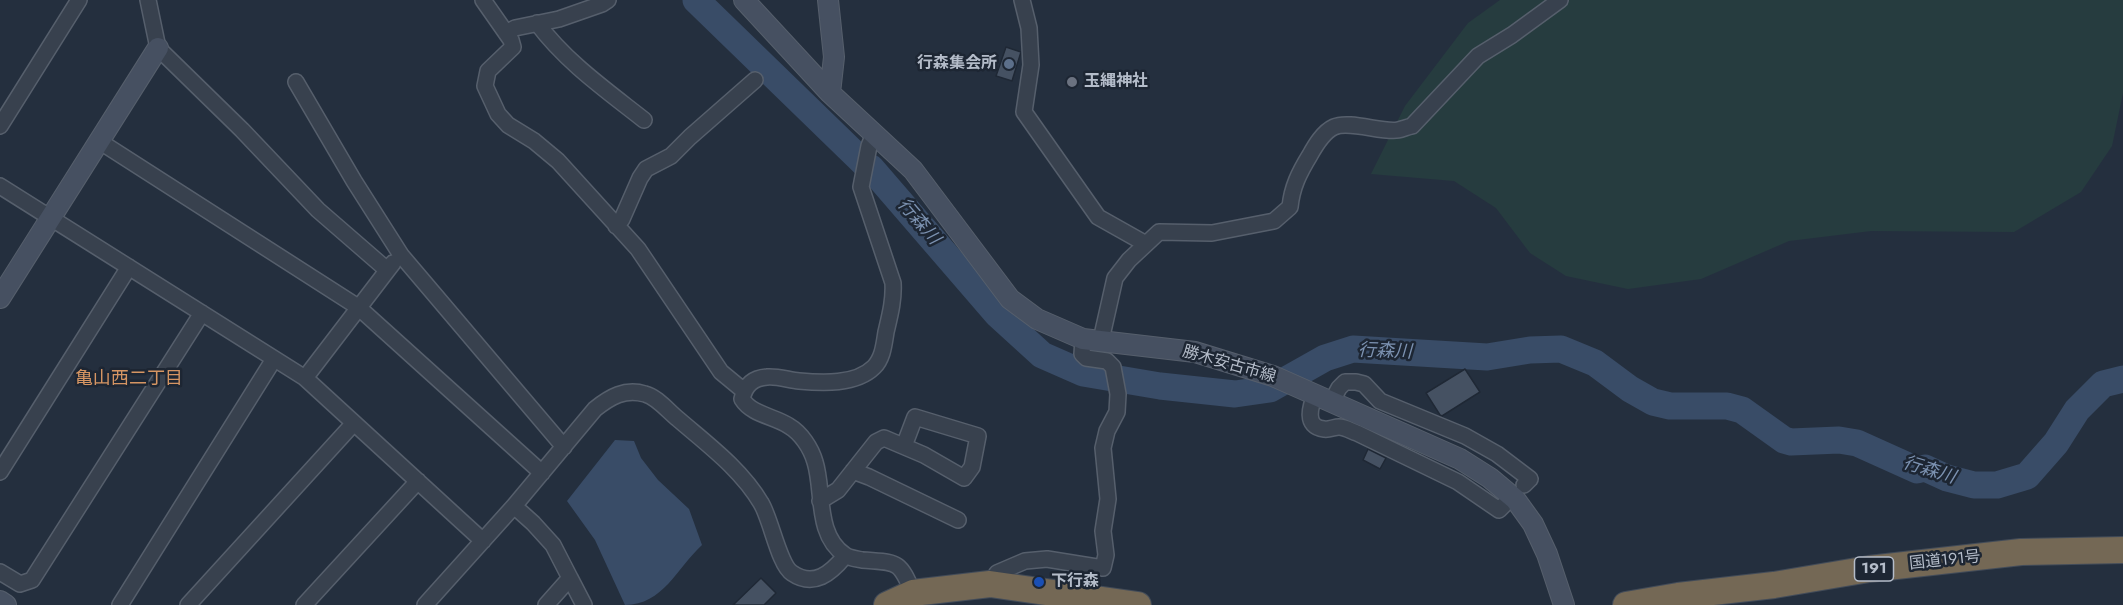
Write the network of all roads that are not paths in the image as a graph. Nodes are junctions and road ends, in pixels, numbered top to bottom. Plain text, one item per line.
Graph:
1 (79, 0) edge
2 (148, 0) edge
3 (483, 0) edge
4 (608, 0) edge
5 (744, 0) edge
6 (828, 0) edge
7 (1022, 0) edge
8 (1560, 0) edge
9 (537, 23) junction
10 (506, 33) junction
11 (158, 48) junction
12 (755, 80) dead end
13 (296, 82) dead end
14 (830, 93) junction
15 (644, 120) dead end
16 (0, 126) edge
17 (874, 134) junction
18 (99, 141) junction
19 (0, 186) edge
20 (51, 218) junction
21 (616, 226) junction
22 (1146, 244) junction
23 (401, 255) junction
24 (129, 267) junction
25 (387, 269) junction
26 (0, 298) edge
27 (358, 307) junction
28 (202, 313) junction
29 (1092, 340) junction
30 (274, 359) junction
31 (305, 378) junction
32 (744, 391) junction
33 (1319, 396) junction
34 (354, 423) junction
35 (904, 446) junction
36 (564, 447) junction
37 (853, 471) junction
38 (0, 472) edge
39 (542, 473) junction
40 (418, 481) junction
41 (1524, 485) dead end
42 (820, 501) junction
43 (1504, 505) dead end
44 (514, 506) junction
45 (958, 520) dead end
46 (483, 541) junction
47 (2123, 550) edge
48 (845, 556) junction
49 (0, 572) edge
50 (570, 579) junction
51 (990, 584) junction
52 (914, 593) junction
53 (0, 601) edge
54 (1678, 601) edge
55 (6, 605) edge
56 (120, 605) edge
57 (188, 605) edge
58 (304, 605) edge
59 (425, 605) edge
60 (546, 605) edge
61 (584, 605) edge
62 (887, 605) edge
63 (1138, 605) edge
64 (1564, 605) edge
65 (1626, 605) edge

1 - 16 street
2 - 11 street
3 - 10 street
4 - 9 street
5 - 14 main road, 勝木安古市線
6 - 14 main road
7 - 22 street
8 - 22 street
9 - 10 street
9 - 15 street
10 - 21 street
11 - 18 main road
11 - 25 street
12 - 21 street
13 - 23 street
14 - 17 main road, 勝木安古市線
17 - 29 main road, 勝木安古市線
17 - 32 street
18 - 20 main road
18 - 27 street
19 - 20 street
20 - 24 street
20 - 26 main road
21 - 32 street
22 - 29 street
23 - 25 street
23 - 36 street
24 - 28 street
24 - 38 street
25 - 27 street
27 - 31 street
27 - 39 street
28 - 30 street
28 - 49 street
29 - 33 main road, 勝木安古市線
29 - 51 street
30 - 31 street
30 - 56 street
31 - 34 street
32 - 42 street
33 - 41 street
33 - 43 street
33 - 64 main road, 勝木安古市線
34 - 40 street
34 - 57 street
35 - 35 street
35 - 37 street
36 - 39 street
36 - 48 street
37 - 42 street
37 - 45 street
39 - 44 street
40 - 46 street
40 - 58 street
42 - 48 street
44 - 46 street
44 - 50 street
46 - 59 street
47 - 54 highway, 国道191号 / 191
48 - 52 street
50 - 60 street
50 - 61 street
51 - 52 highway
51 - 63 highway
52 - 62 highway
53 - 55 main road
54 - 65 highway, 国道191号 / 191

